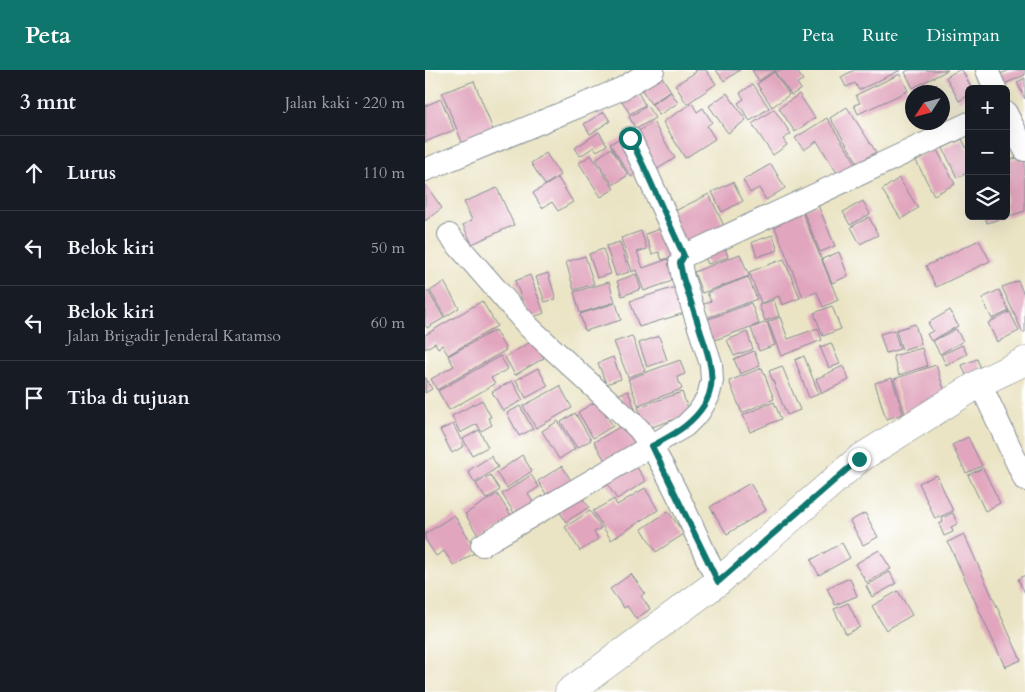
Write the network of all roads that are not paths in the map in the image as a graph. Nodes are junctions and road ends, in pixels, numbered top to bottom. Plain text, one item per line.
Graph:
1 (653, 70) edge
2 (987, 70) edge
3 (993, 85) edge
4 (1010, 121) edge
5 (965, 125) edge
6 (630, 138) dead end
7 (1025, 150) edge
8 (425, 170) edge
9 (449, 235) dead end
10 (684, 256) junction
11 (1025, 361) edge
12 (980, 383) junction
13 (652, 446) junction
14 (1025, 480) edge
15 (483, 545) dead end
16 (718, 582) junction
17 (569, 692) edge

1 - 8 street
2 - 3 street
4 - 7 street
5 - 10 street
6 - 10 street
9 - 13 street
10 - 13 street
11 - 12 main road
12 - 14 street
12 - 16 main road
13 - 15 street
13 - 16 street
16 - 17 main road

